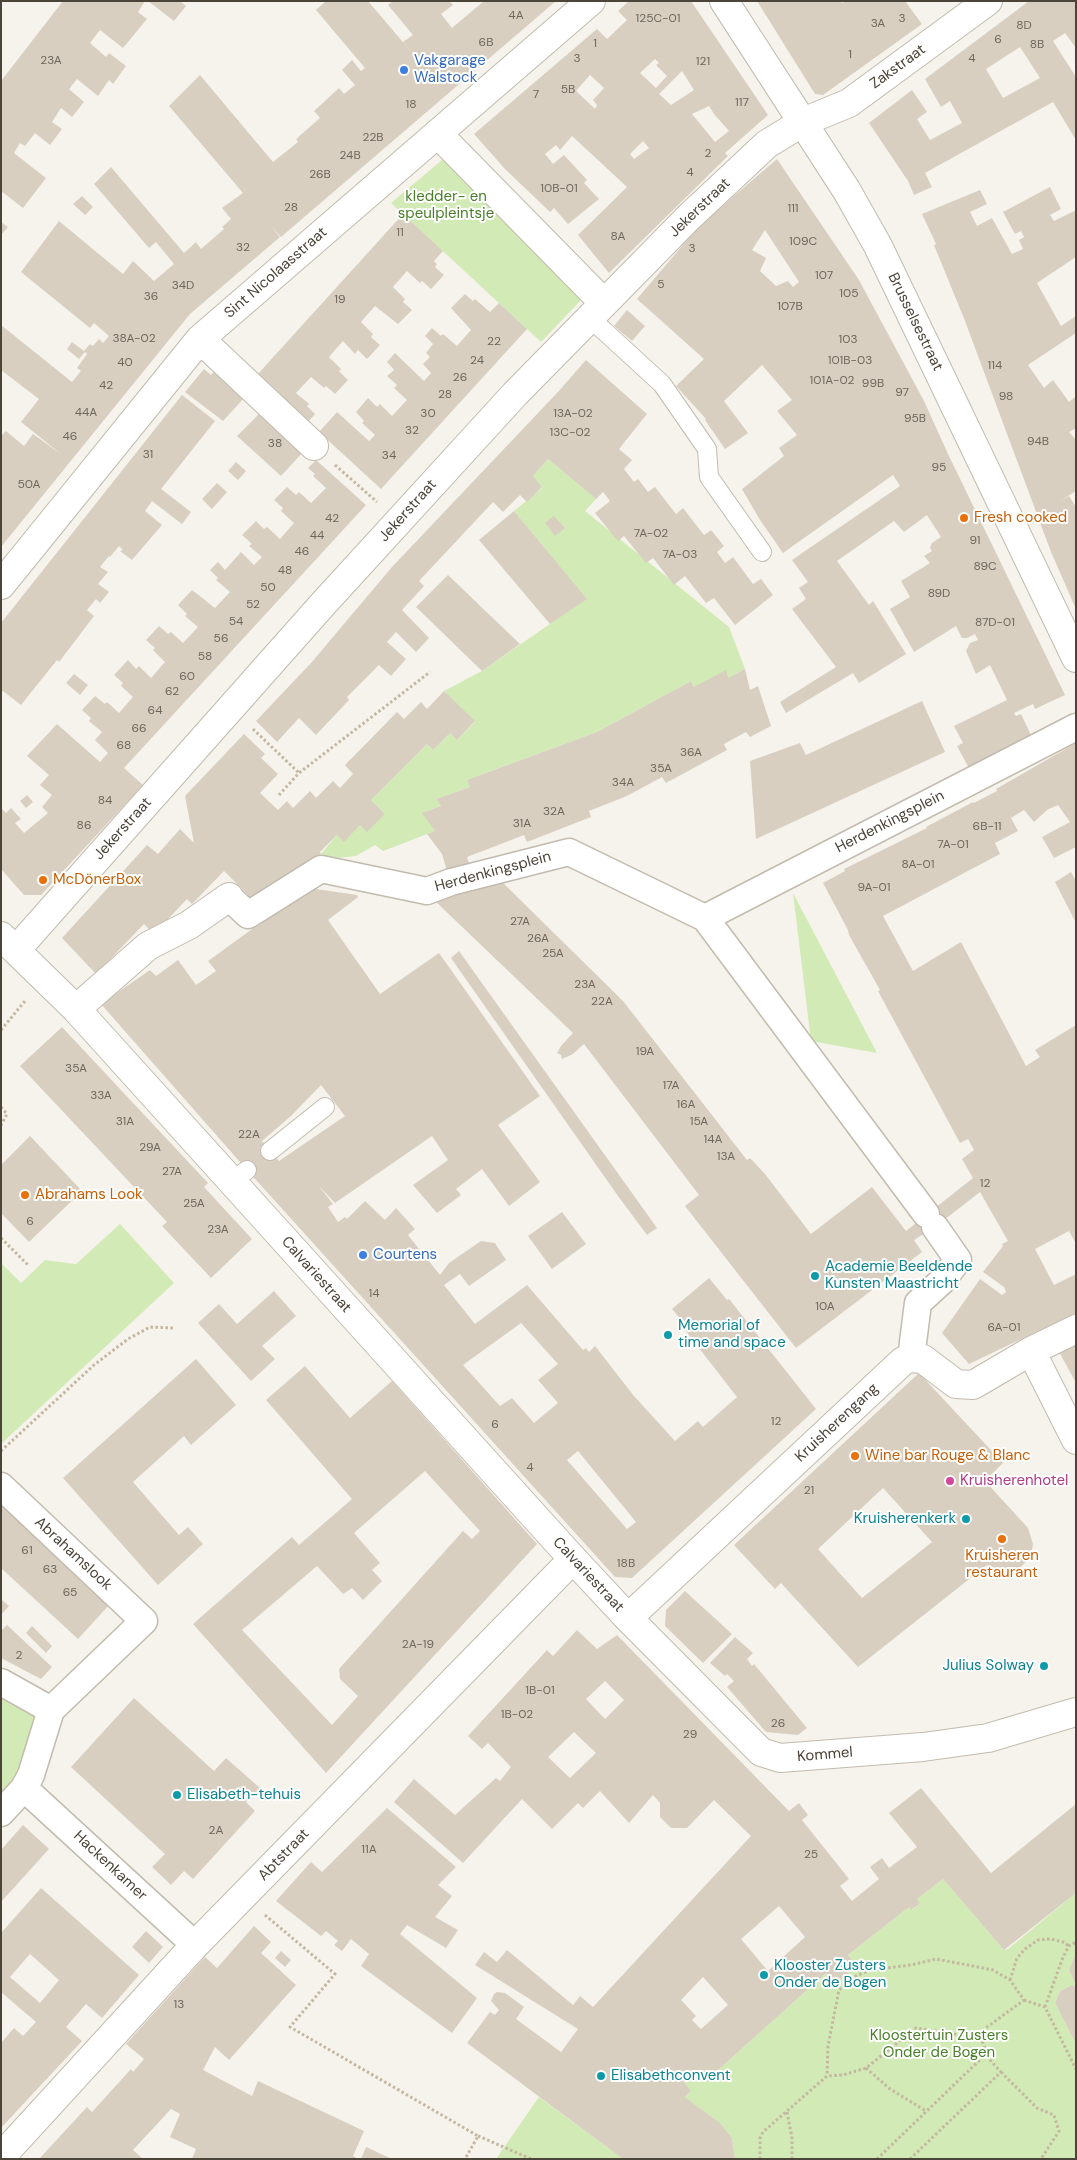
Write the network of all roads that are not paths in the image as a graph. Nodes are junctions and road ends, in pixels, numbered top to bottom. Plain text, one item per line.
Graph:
1 (591, 1) edge
2 (724, 1) edge
3 (988, 1) edge
4 (803, 122) junction
5 (438, 134) junction
6 (597, 310) junction
7 (200, 339) junction
8 (314, 446) road end
9 (762, 552) dead end
10 (1, 585) edge
11 (1076, 658) edge
12 (1076, 727) edge
13 (229, 897) joint
14 (705, 918) junction
15 (9, 943) edge
16 (76, 1009) junction
17 (325, 1107) dead end
18 (270, 1151) dead end
19 (1076, 1329) edge
20 (1031, 1351) junction
21 (911, 1358) junction
22 (1076, 1440) edge
23 (1, 1486) edge
24 (576, 1563) junction
25 (628, 1618) junction
26 (1, 1682) edge
27 (51, 1710) junction
28 (1076, 1712) edge
29 (24, 1788) junction
30 (1, 1814) edge
31 (195, 1945) junction
32 (1, 2157) edge

1 - 5 street, Sint Nicolaasstraat
2 - 4 street, Brusselsestraat
3 - 4 street, Zakstraat
4 - 6 street, Jekerstraat
4 - 11 street, Brusselsestraat
5 - 6 street
5 - 7 street, Sint Nicolaasstraat
6 - 9 lane
6 - 15 street, Jekerstraat
7 - 8 street
7 - 10 street, Sint Nicolaasstraat
12 - 14 street, Herdenkingsplein
13 - 14 street, Herdenkingsplein
13 - 16 street
14 - 21 street, Herdenkingsplein
15 - 16 street, Calvariestraat
16 - 24 street, Calvariestraat
17 - 18 lane
19 - 20 street
20 - 21 street
20 - 22 street
21 - 25 street, Kruisherengang
23 - 27 street, Abrahamslook
24 - 25 street, Calvariestraat
24 - 31 street, Abtstraat
25 - 28 street, Kommel
26 - 27 street
27 - 29 street
29 - 30 street
29 - 31 street, Hackenkamer
31 - 32 street, Abtstraat

